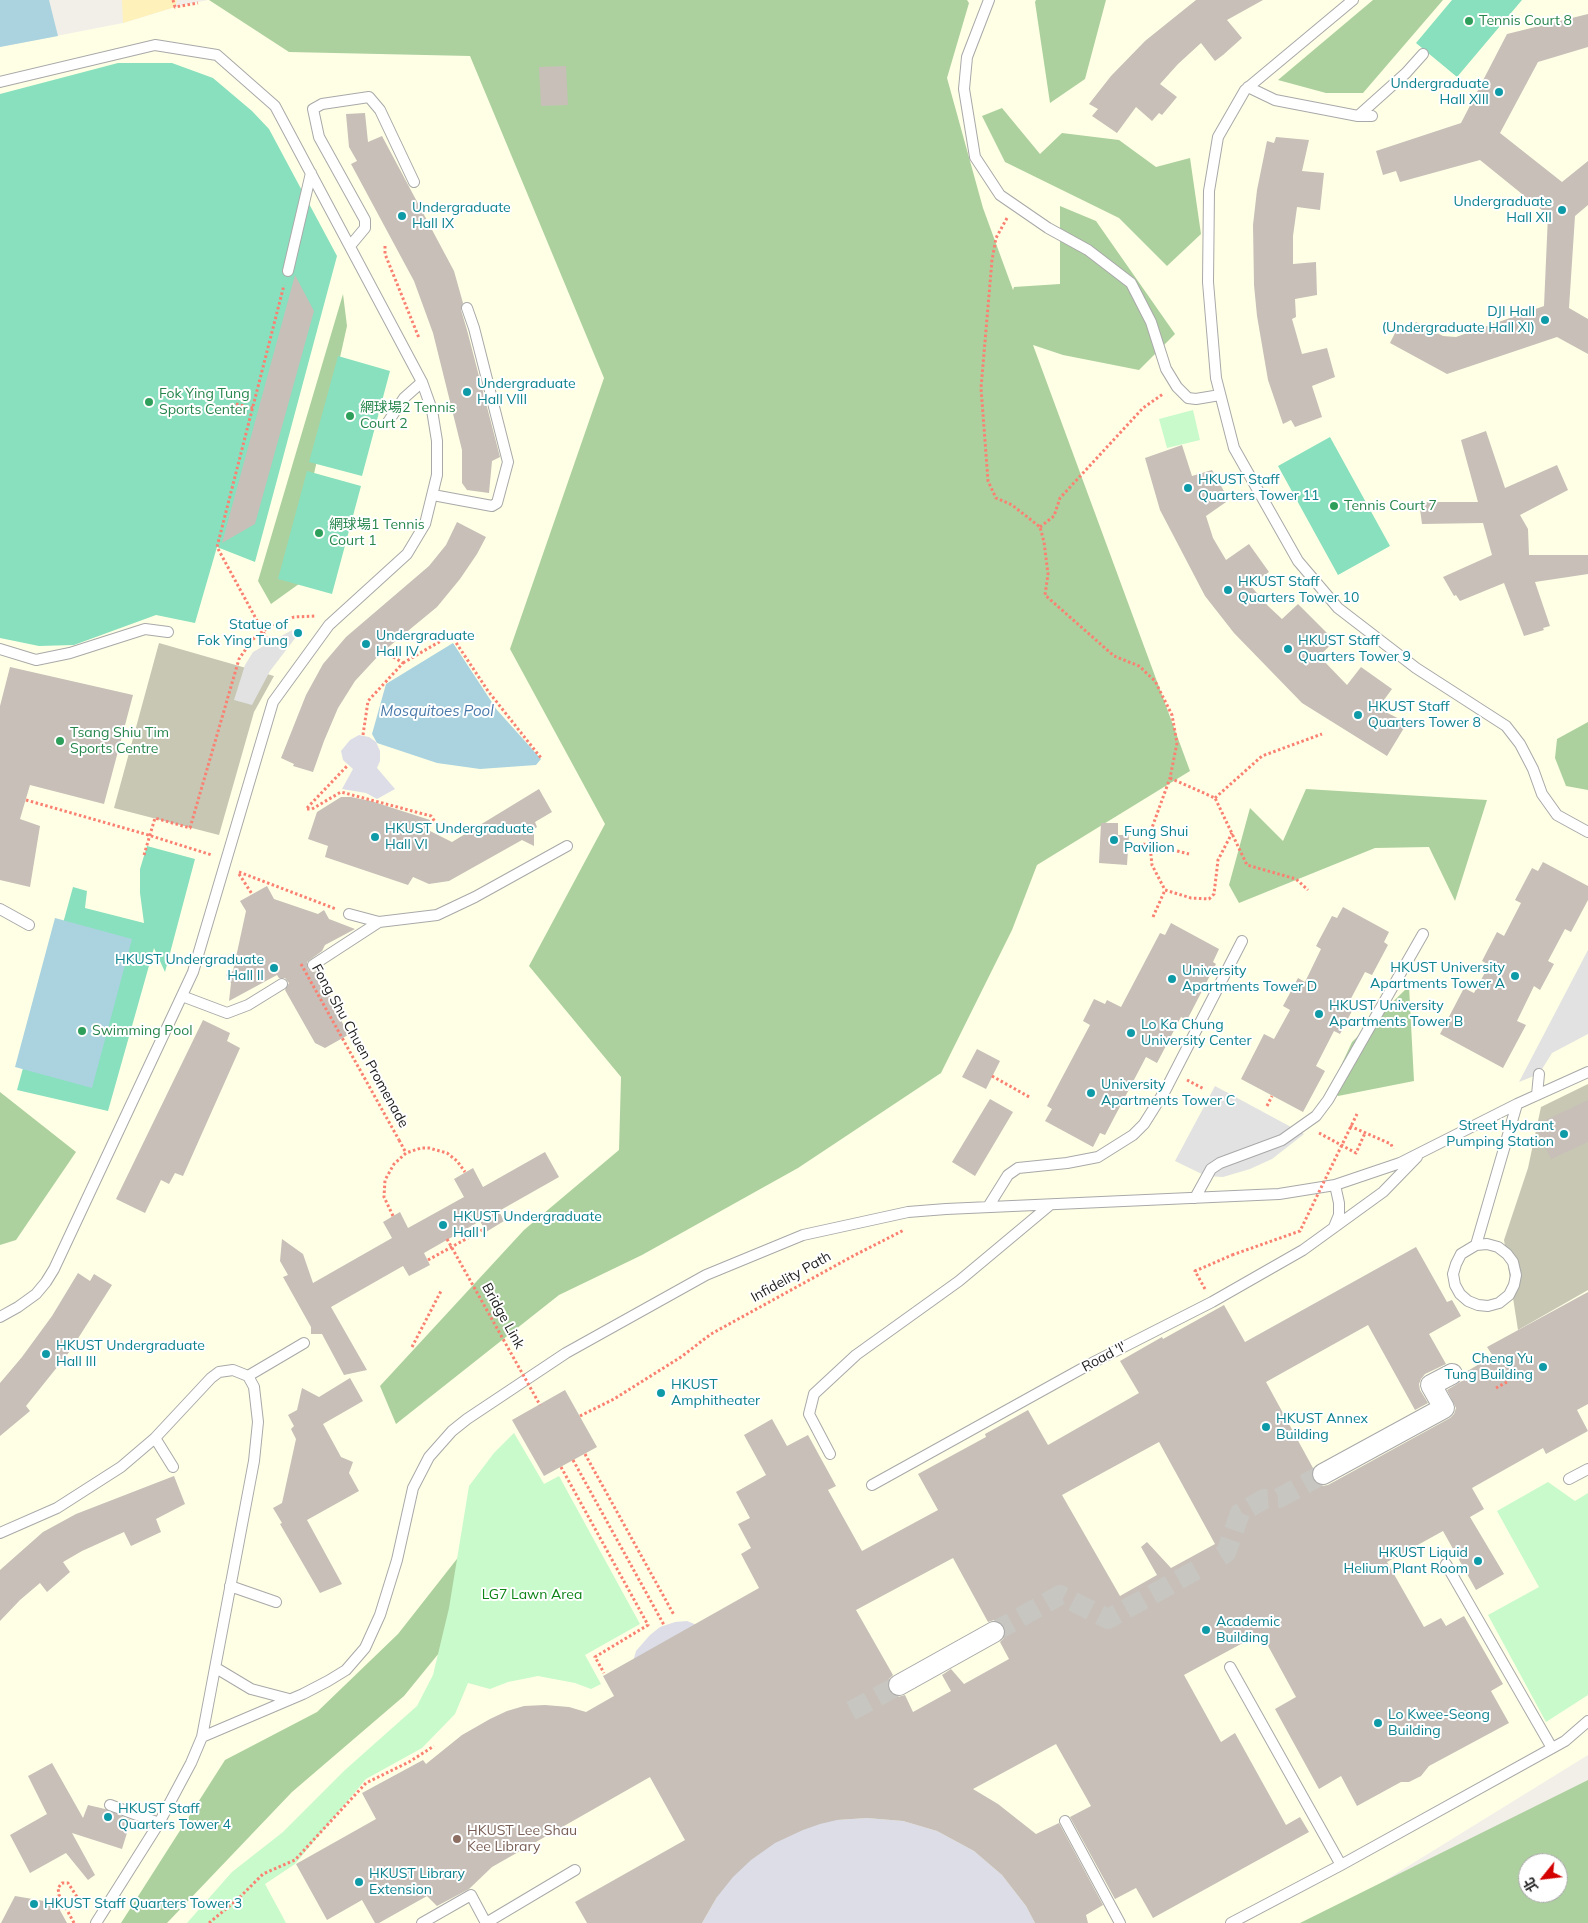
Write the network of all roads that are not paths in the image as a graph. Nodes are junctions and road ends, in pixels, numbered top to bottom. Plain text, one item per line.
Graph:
1 (989, 0) edge
2 (1353, 0) edge
3 (1423, 54) dead end
4 (0, 82) edge
5 (1248, 87) junction
6 (1358, 116) junction
7 (1372, 116) dead end
8 (311, 173) junction
9 (414, 182) dead end
10 (350, 246) junction
11 (288, 271) road end
12 (466, 308) dead end
13 (422, 382) junction
14 (1220, 395) junction
15 (388, 422) dead end
16 (433, 494) junction
17 (168, 632) dead end
18 (0, 649) edge
19 (1588, 832) edge
20 (567, 846) dead end
21 (0, 909) edge
22 (349, 914) road end
23 (379, 922) junction
24 (29, 924) dead end
25 (1423, 934) dead end
26 (1242, 941) dead end
27 (313, 965) dead end
28 (282, 984) dead end
29 (182, 996) junction
30 (1588, 1072) edge
31 (1539, 1074) dead end
32 (1537, 1095) junction
33 (1517, 1104) junction
34 (1422, 1152) junction
35 (1335, 1185) junction
36 (1195, 1198) junction
37 (1050, 1204) junction
38 (988, 1207) junction
39 (1334, 1228) junction
40 (1476, 1245) junction
41 (0, 1317) edge
42 (304, 1343) dead end
43 (1452, 1374) dead end
44 (248, 1376) junction
45 (155, 1438) junction
46 (830, 1454) dead end
47 (173, 1467) dead end
48 (1588, 1469) edge
49 (1323, 1474) tunnel mouth
50 (1569, 1479) dead end
51 (872, 1485) dead end
52 (0, 1533) edge
53 (1446, 1564) dead end
54 (230, 1586) junction
55 (276, 1602) dead end
56 (994, 1632) tunnel mouth
57 (1230, 1667) dead end
58 (216, 1668) junction
59 (899, 1685) tunnel mouth
60 (289, 1700) junction
61 (1588, 1721) edge
62 (202, 1737) junction
63 (1552, 1748) junction
64 (110, 1805) dead end
65 (1065, 1821) dead end
66 (159, 1823) junction
67 (1341, 1865) junction
68 (575, 1870) dead end
69 (96, 1923) edge
70 (422, 1923) edge
71 (486, 1923) edge
72 (1120, 1923) edge
73 (1231, 1923) edge

1 - 14 lane
2 - 5 lane
3 - 6 lane
4 - 8 lane
5 - 6 lane
5 - 14 lane
6 - 7 lane
8 - 10 lane
8 - 11 lane
9 - 10 lane
10 - 13 lane
12 - 16 lane
13 - 15 lane
13 - 16 lane
14 - 19 lane
16 - 29 lane
17 - 18 lane
20 - 23 lane
21 - 24 lane
22 - 23 lane
23 - 27 lane
25 - 36 lane
26 - 38 lane
28 - 29 lane
29 - 41 lane
30 - 32 lane
31 - 32 lane
32 - 33 lane
33 - 34 lane
33 - 40 lane
34 - 35 lane
34 - 39 lane, Road 'I'
35 - 36 lane
35 - 39 lane
36 - 37 lane
37 - 38 lane
37 - 46 lane
38 - 60 lane
39 - 51 lane, Road 'I'
40 - 40 lane
42 - 44 lane
43 - 49 street
44 - 45 lane
44 - 54 lane
45 - 47 lane
45 - 52 lane
48 - 50 lane
53 - 63 lane
54 - 55 lane
54 - 58 lane
56 - 59 street
57 - 67 lane
58 - 60 lane
58 - 62 lane
60 - 62 lane
61 - 63 lane
62 - 66 lane
63 - 67 lane
64 - 66 lane
65 - 72 lane
66 - 69 lane
67 - 73 lane
68 - 71 lane
70 - 71 lane

